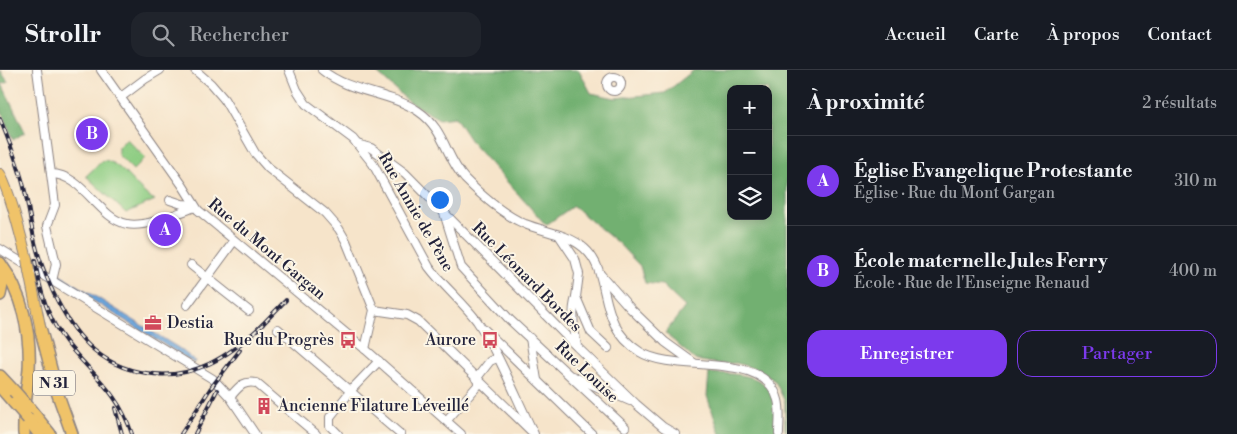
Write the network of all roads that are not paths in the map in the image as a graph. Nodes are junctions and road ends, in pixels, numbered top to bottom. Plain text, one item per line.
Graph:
1 (37, 70) edge
2 (101, 70) edge
3 (160, 70) edge
4 (195, 70) edge
5 (289, 70) edge
6 (322, 70) edge
7 (607, 70) edge
8 (611, 78) dead end
9 (121, 97) junction
10 (357, 144) junction
11 (0, 174) edge
12 (51, 174) junction
13 (4, 188) edge
14 (170, 200) dead end
15 (195, 206) junction
16 (444, 212) junction
17 (559, 235) junction
18 (234, 241) junction
19 (1, 248) edge
20 (1, 264) edge
21 (191, 265) dead end
22 (599, 272) junction
23 (207, 278) junction
24 (52, 281) junction
25 (0, 295) edge
26 (576, 297) junction
27 (187, 305) dead end
28 (374, 310) junction
29 (249, 311) dead end
30 (478, 323) junction
31 (278, 329) dead end
32 (41, 331) joint
33 (530, 338) junction
34 (577, 347) junction
35 (608, 348) dead end
36 (365, 349) junction
37 (497, 358) junction
38 (379, 361) junction
39 (696, 364) junction
40 (570, 375) junction
41 (0, 376) edge
42 (537, 380) junction
43 (478, 381) junction
44 (0, 387) edge
45 (351, 392) junction
46 (14, 397) junction
47 (230, 397) junction
48 (636, 404) junction
49 (28, 414) junction
50 (447, 420) junction
51 (625, 427) dead end
52 (24, 434) edge
53 (39, 434) edge
54 (50, 434) edge
55 (72, 434) edge
56 (255, 434) edge
57 (316, 434) edge
58 (338, 434) edge
59 (400, 434) edge
60 (461, 434) edge
61 (534, 434) edge
62 (592, 434) edge
63 (675, 434) edge
64 (779, 434) edge

1 - 12 street
2 - 9 street
3 - 9 street
4 - 28 street
5 - 10 street, Rue Annie de Pène
6 - 17 street
7 - 8 street
9 - 15 street
10 - 16 street, Rue Léonard Bordes
10 - 30 street, Rue Annie de Pène
11 - 13 main road, N 31
12 - 15 street, Rue du Mont Gargan
12 - 24 street
13 - 32 main road, N 31, bridge
14 - 15 street
15 - 18 street, Rue du Mont Gargan
16 - 33 street, Rue Louise
16 - 34 street, Rue Léonard Bordes
17 - 22 street
17 - 26 street
18 - 23 street
18 - 36 street, Rue du Mont Gargan
19 - 24 street
20 - 25 highway
20 - 52 highway, N 31
21 - 23 street
22 - 39 street
22 - 39 street
23 - 27 street
23 - 29 street
24 - 47 street
26 - 34 street
26 - 35 street
28 - 36 street
28 - 43 street
30 - 37 street, Rue Annie de Pène
30 - 42 street
31 - 45 street
32 - 55 highway, N 31
33 - 40 street, Rue Louise
33 - 42 street
34 - 48 street, Rue Léonard Bordes
36 - 38 street, Rue du Mont Gargan
37 - 43 street
37 - 61 street, Rue Annie de Pène
38 - 45 street
38 - 50 street, Rue du Mont Gargan
39 - 64 street
40 - 48 street
40 - 51 street, Rue Louise
41 - 46 highway
42 - 62 street
43 - 50 street
43 - 61 street
44 - 46 highway
45 - 58 street
45 - 59 street
46 - 49 highway, bridge
47 - 56 street
47 - 57 street
48 - 63 street, Rue Léonard Bordes
49 - 53 highway
49 - 54 highway
50 - 60 street, Rue du Mont Gargan

